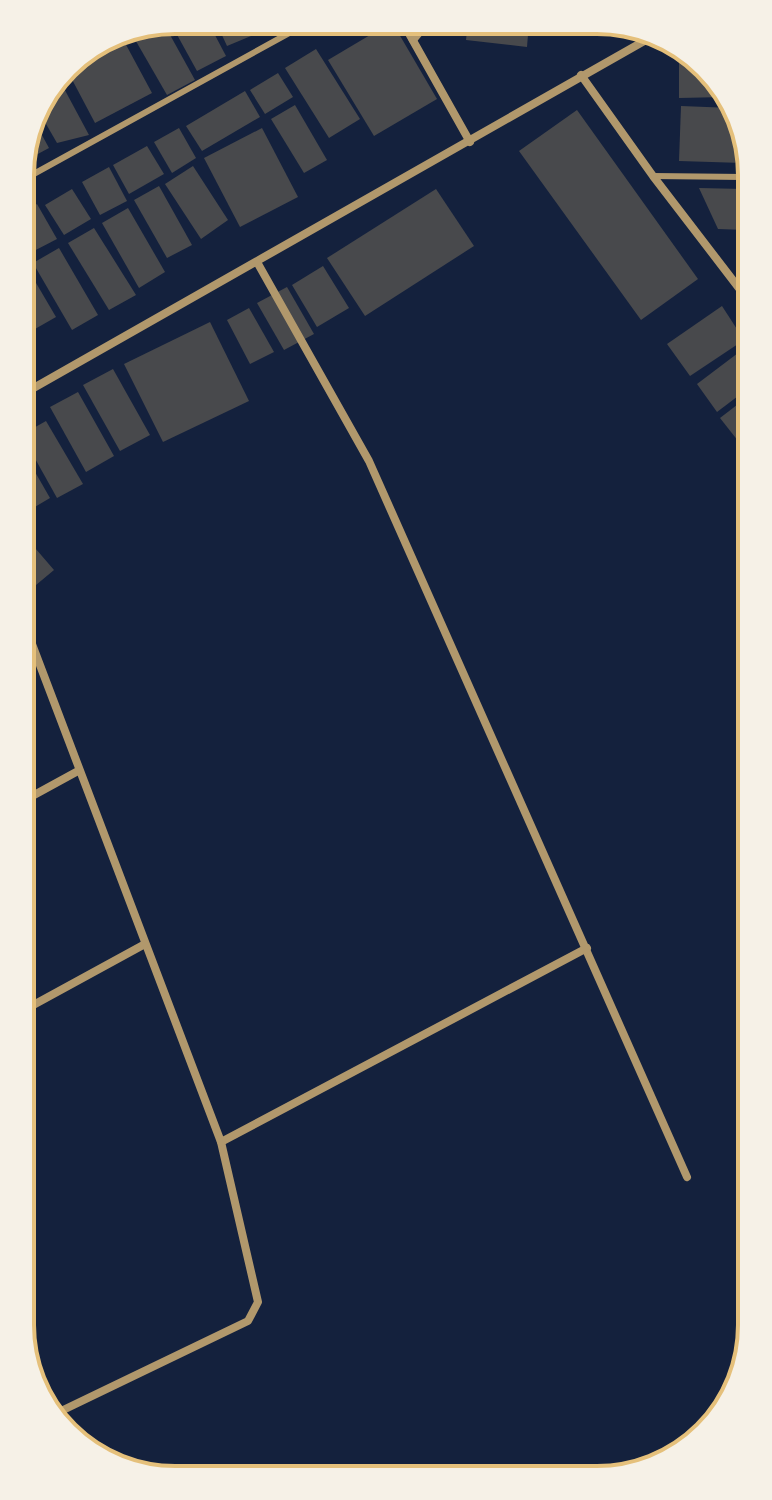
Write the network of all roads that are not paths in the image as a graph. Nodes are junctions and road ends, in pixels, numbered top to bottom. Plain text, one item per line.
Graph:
1 (287, 34) edge
2 (410, 34) edge
3 (418, 34) edge
4 (413, 40) junction
5 (643, 41) edge
6 (581, 75) junction
7 (470, 142) junction
8 (34, 174) edge
9 (653, 176) junction
10 (738, 177) edge
11 (257, 262) junction
12 (738, 287) edge
13 (34, 388) edge
14 (34, 650) edge
15 (78, 771) junction
16 (34, 795) edge
17 (145, 944) junction
18 (587, 948) junction
19 (34, 1005) edge
20 (221, 1142) junction
21 (687, 1177) dead end
22 (63, 1410) edge

1 - 8 lane
2 - 4 street
3 - 4 street
4 - 7 street
5 - 6 street
6 - 7 street
6 - 9 street
7 - 11 street
9 - 10 lane
9 - 12 street
11 - 13 street
11 - 18 street
14 - 15 street
15 - 16 street
15 - 17 street
17 - 19 street
17 - 20 street
18 - 20 street
18 - 21 street
20 - 22 street

